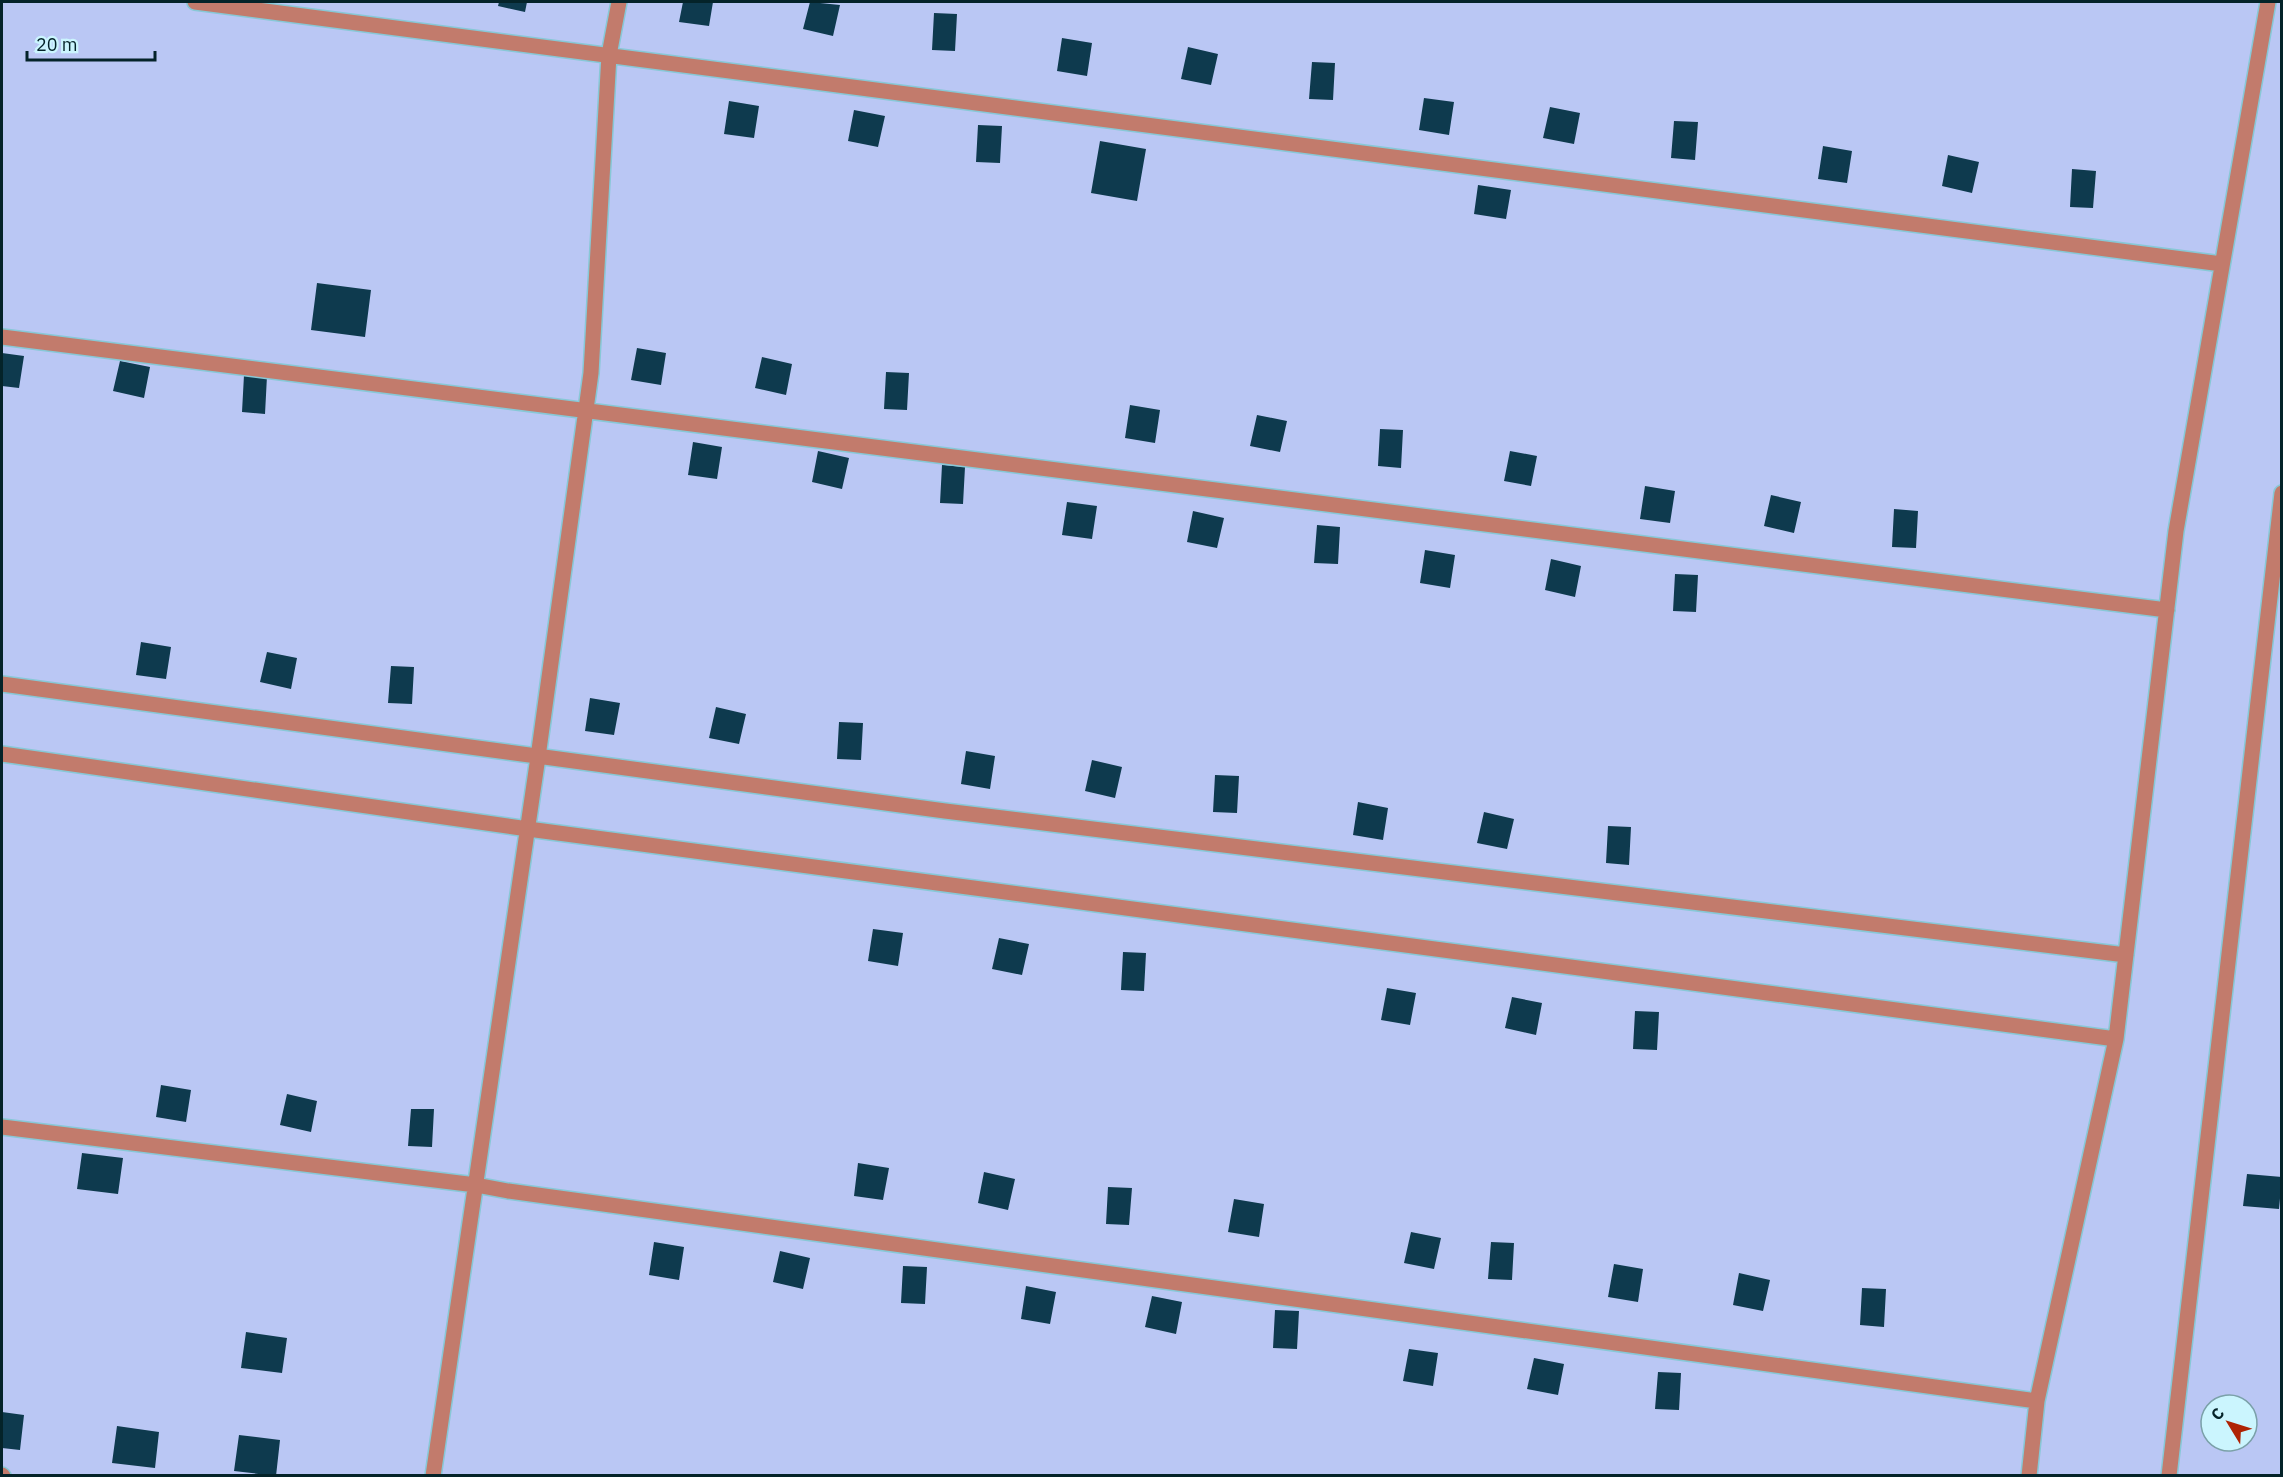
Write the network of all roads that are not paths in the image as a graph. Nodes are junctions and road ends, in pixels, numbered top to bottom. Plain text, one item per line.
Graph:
1 (195, 2) edge
2 (619, 2) edge
3 (2268, 2) edge
4 (609, 55) junction
5 (2222, 264) junction
6 (2, 337) edge
7 (586, 410) junction
8 (2282, 494) edge
9 (2167, 610) junction
10 (2, 684) edge
11 (2, 754) edge
12 (538, 757) junction
13 (528, 829) junction
14 (2126, 955) junction
15 (2116, 1040) junction
16 (2, 1126) edge
17 (476, 1185) junction
18 (2037, 1401) junction
19 (433, 1476) edge
20 (2029, 1476) edge
21 (2169, 1476) edge

1 - 4 lane
2 - 4 lane
3 - 5 lane
4 - 5 lane
4 - 7 lane
5 - 9 lane
6 - 7 lane
7 - 9 lane
7 - 12 lane
8 - 21 lane
9 - 14 lane
10 - 12 lane
11 - 13 lane
12 - 13 lane
12 - 14 lane
13 - 15 lane
13 - 17 lane
14 - 15 lane
15 - 18 lane
16 - 17 lane
17 - 18 lane
17 - 19 lane
18 - 20 lane

